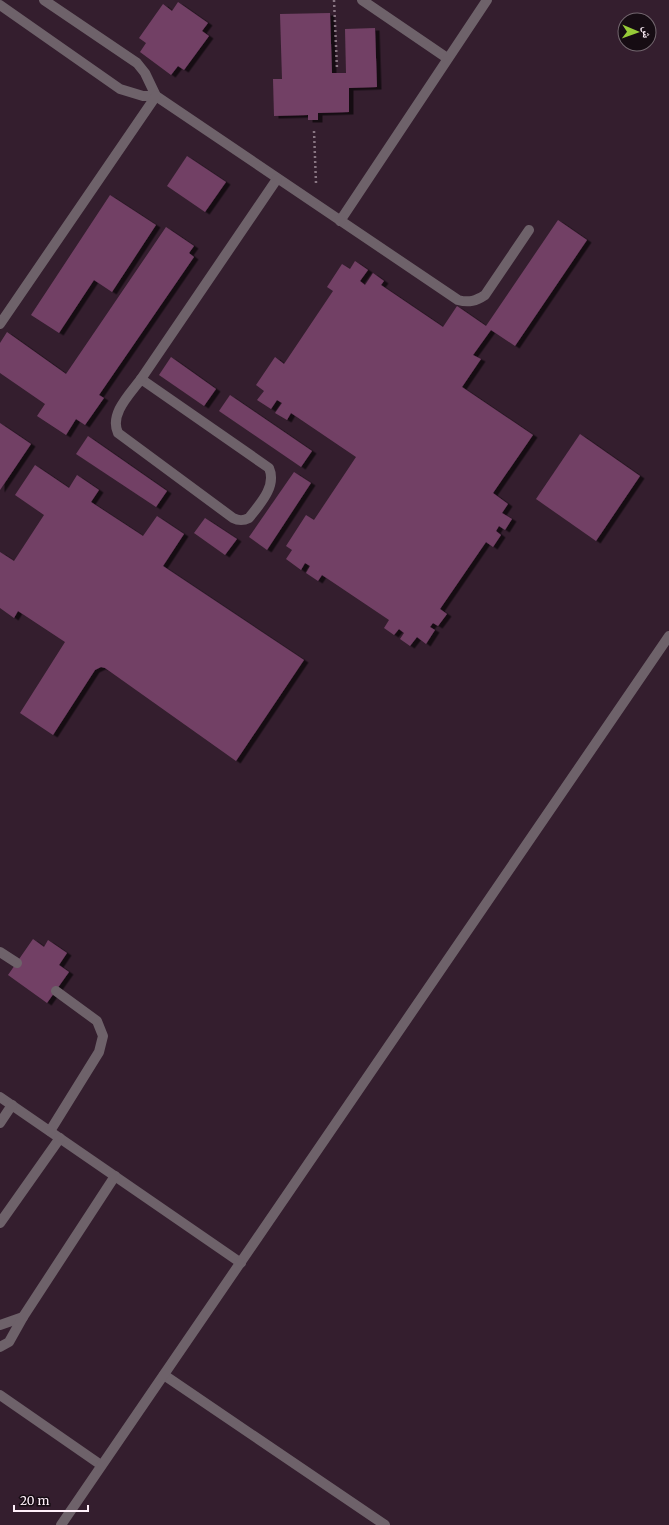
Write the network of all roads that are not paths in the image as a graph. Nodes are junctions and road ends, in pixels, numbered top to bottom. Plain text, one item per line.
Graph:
1 (44, 0) edge
2 (362, 0) edge
3 (487, 0) edge
4 (0, 5) edge
5 (447, 58) junction
6 (156, 96) junction
7 (277, 179) junction
8 (340, 221) junction
9 (529, 230) dead end
10 (0, 324) edge
11 (141, 379) junction
12 (669, 636) edge
13 (0, 952) edge
14 (17, 963) dead end
15 (56, 991) dead end
16 (0, 1097) edge
17 (12, 1105) junction
18 (0, 1123) edge
19 (50, 1131) junction
20 (60, 1138) junction
21 (115, 1176) junction
22 (0, 1223) edge
23 (241, 1263) junction
24 (23, 1317) junction
25 (0, 1325) edge
26 (0, 1347) edge
27 (164, 1375) junction
28 (0, 1395) edge
29 (101, 1465) junction
30 (61, 1525) edge
31 (385, 1525) edge

1 - 6 lane
2 - 5 lane
3 - 5 lane
4 - 6 lane
5 - 8 lane
6 - 7 lane
6 - 10 lane
7 - 8 lane
7 - 11 lane
8 - 9 lane
11 - 11 lane
12 - 23 lane
13 - 14 lane
15 - 19 lane
16 - 17 lane
17 - 18 lane
17 - 19 lane
19 - 20 lane
20 - 21 lane
20 - 22 lane
21 - 23 lane
21 - 24 lane
23 - 27 lane
24 - 25 lane
24 - 26 lane
27 - 29 lane
27 - 31 lane
28 - 29 lane
29 - 30 lane

